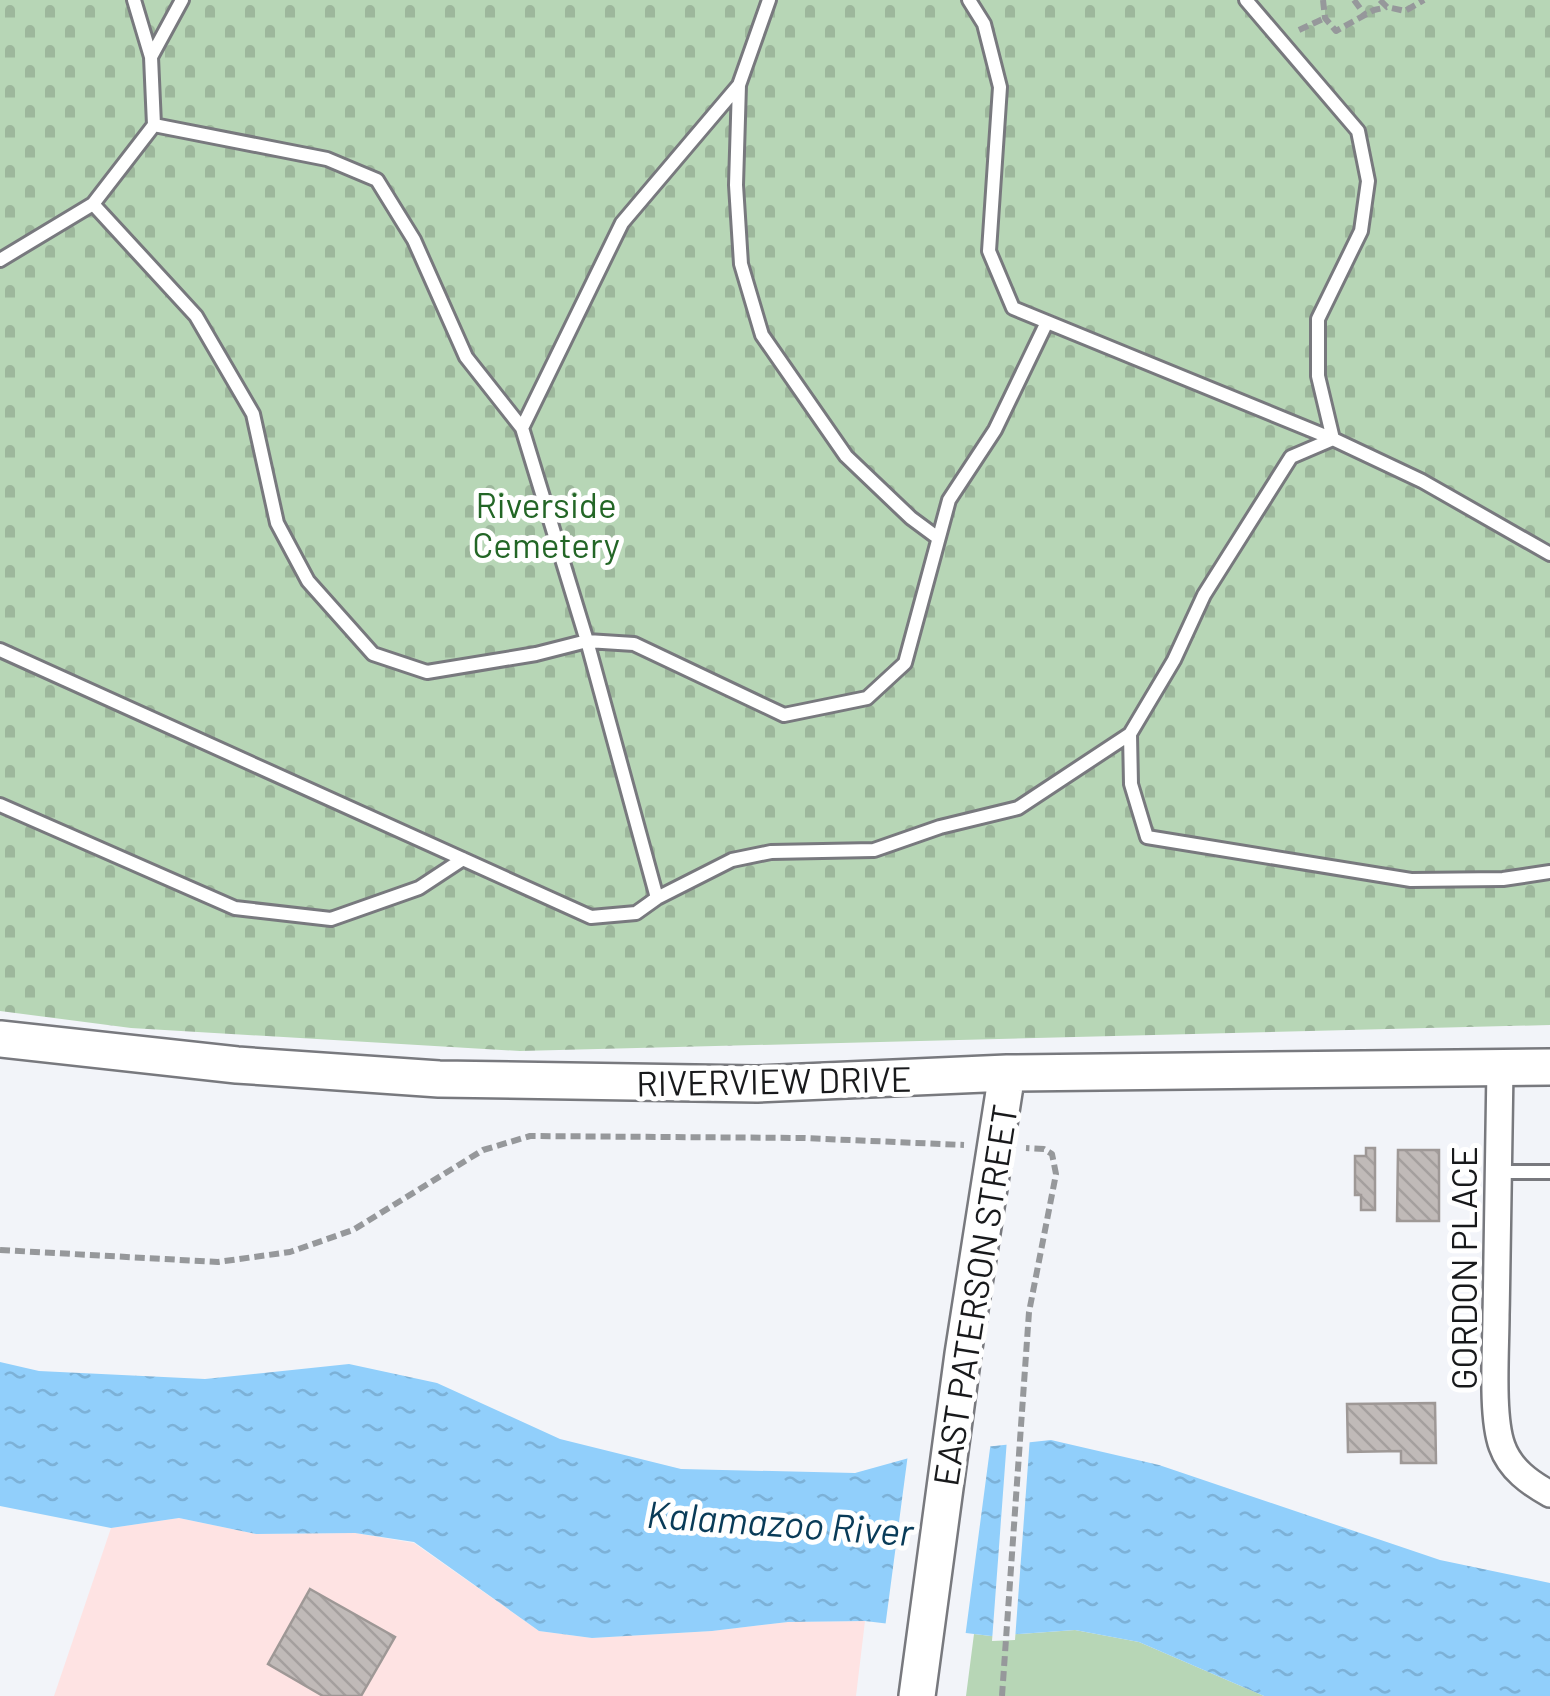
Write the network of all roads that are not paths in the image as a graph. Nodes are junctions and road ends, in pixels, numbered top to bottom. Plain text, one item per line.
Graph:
1 (134, 0) edge
2 (182, 0) edge
3 (768, 0) edge
4 (969, 0) edge
5 (1246, 0) edge
6 (151, 57) junction
7 (738, 85) junction
8 (154, 125) junction
9 (93, 204) junction
10 (0, 260) edge
11 (1048, 322) junction
12 (522, 428) junction
13 (1333, 439) junction
14 (938, 538) junction
15 (1550, 554) edge
16 (587, 641) junction
17 (0, 650) edge
18 (1130, 734) junction
19 (0, 805) edge
20 (463, 860) junction
21 (1550, 872) edge
22 (657, 898) junction
23 (0, 1040) edge
24 (1550, 1067) edge
25 (1500, 1068) junction
26 (1007, 1073) junction
27 (1499, 1172) junction
28 (1550, 1172) edge
29 (1550, 1494) edge
30 (917, 1696) edge

1 - 6 lane
2 - 6 lane
3 - 7 lane
4 - 11 lane
5 - 13 lane
6 - 8 lane
7 - 12 lane
7 - 14 lane
8 - 9 lane
8 - 12 lane
9 - 10 lane
9 - 16 lane
11 - 13 lane
11 - 14 lane
12 - 16 lane
13 - 15 lane
13 - 18 lane
14 - 16 lane
16 - 22 lane
17 - 20 lane
18 - 21 lane
18 - 22 lane
19 - 20 lane
20 - 22 lane
23 - 26 street, RIVERVIEW DRIVE
24 - 25 street, RIVERVIEW DRIVE
25 - 26 street, RIVERVIEW DRIVE
25 - 27 street, GORDON PLACE
26 - 30 street, EAST PATERSON STREET
27 - 28 lane
27 - 29 street, GORDON PLACE

